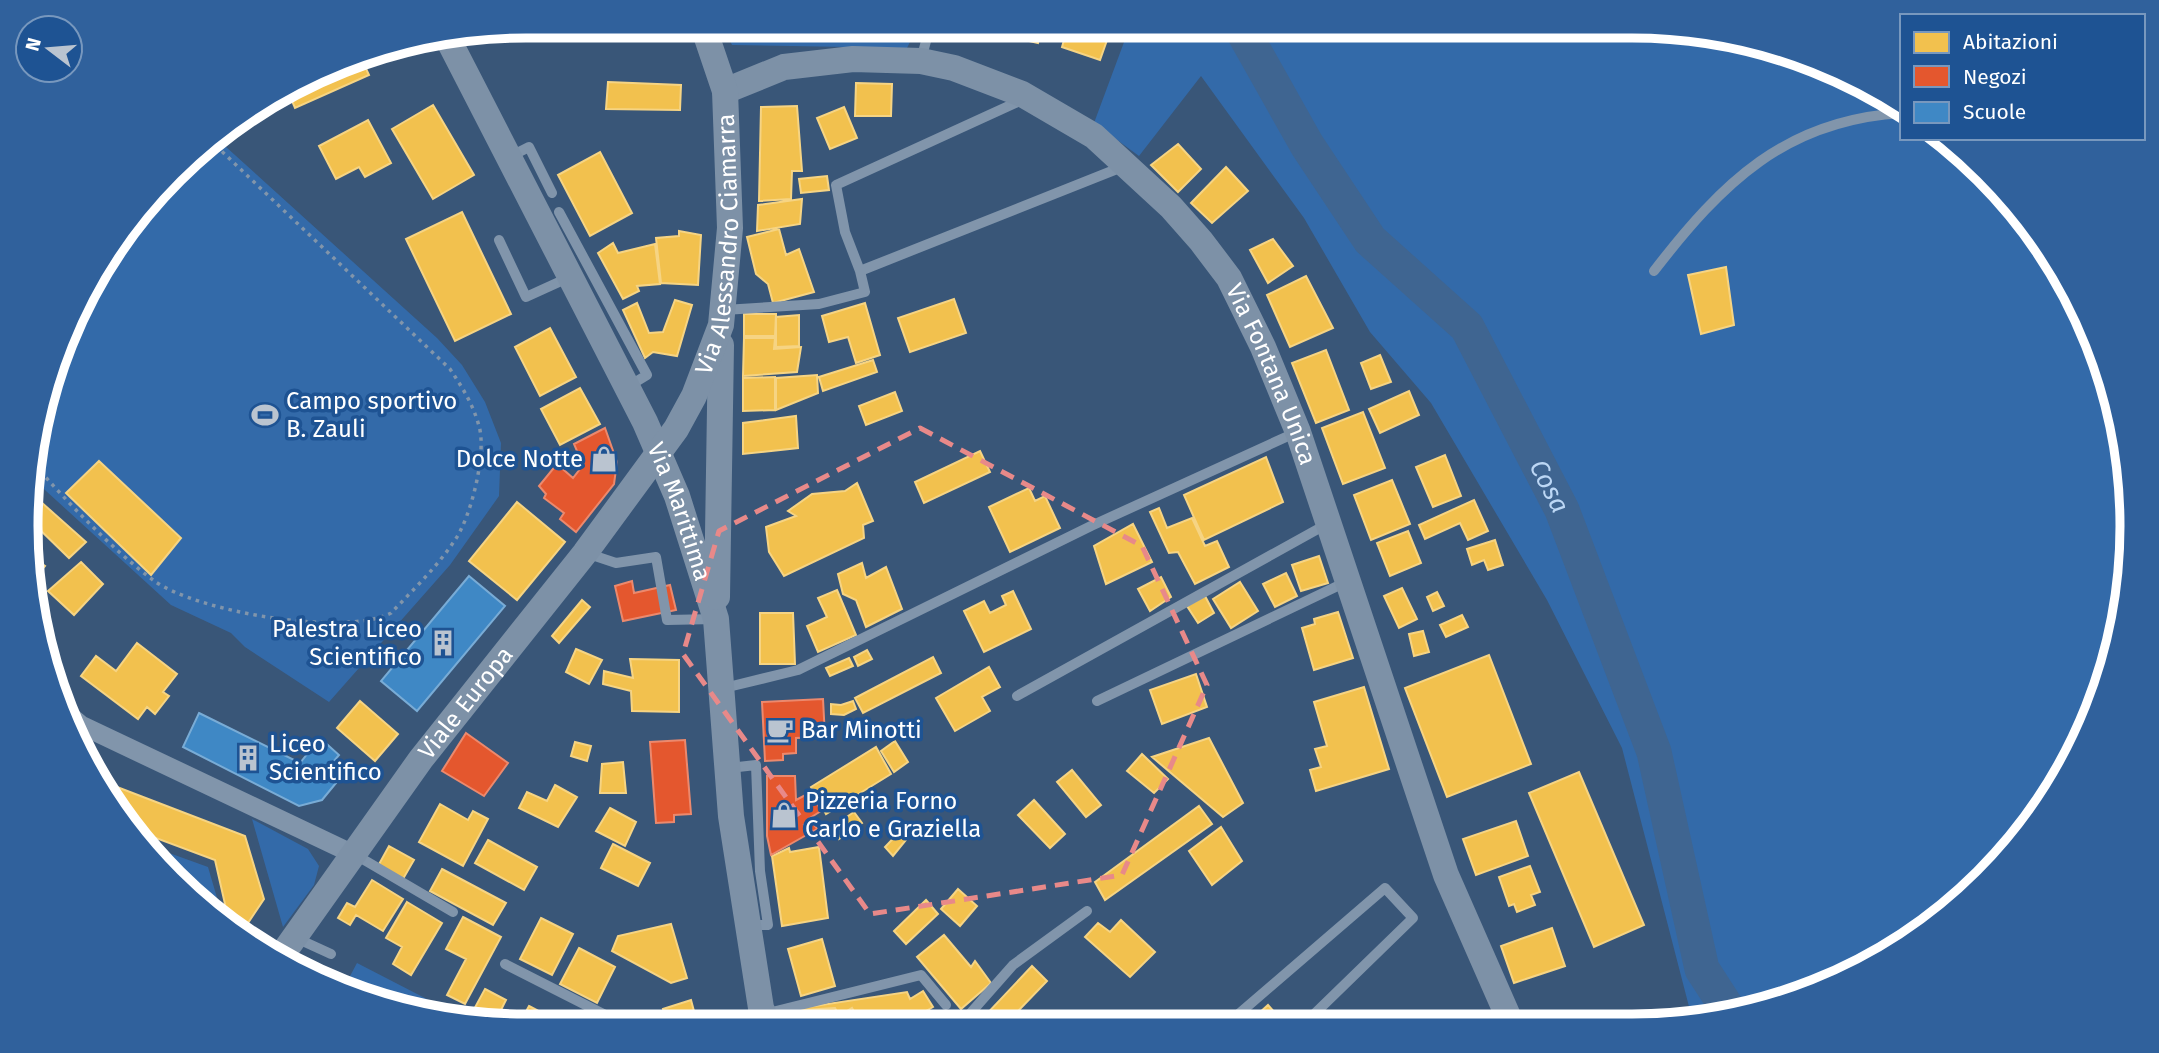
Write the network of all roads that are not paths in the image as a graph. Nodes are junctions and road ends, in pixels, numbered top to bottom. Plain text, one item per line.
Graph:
1 (707, 38) edge
2 (927, 38) edge
3 (451, 45) edge
4 (921, 61) junction
5 (725, 91) junction
6 (1028, 97) junction
7 (1893, 114) edge
8 (508, 157) junction
9 (1126, 165) junction
10 (552, 193) dead end
11 (559, 212) dead end
12 (499, 240) dead end
13 (571, 264) junction
14 (860, 271) junction
15 (1654, 271) dead end
16 (722, 318) junction
17 (1298, 432) junction
18 (658, 451) junction
19 (1330, 522) junction
20 (585, 553) junction
21 (1348, 582) junction
22 (716, 619) junction
23 (720, 689) junction
24 (1017, 696) dead end
25 (1097, 701) dead end
26 (80, 723) edge
27 (353, 854) junction
28 (1087, 911) dead end
29 (453, 912) dead end
30 (295, 937) junction
31 (285, 951) edge
32 (331, 954) dead end
33 (505, 964) dead end
34 (946, 1005) dead end
35 (603, 1014) edge
36 (765, 1014) edge
37 (787, 1014) edge
38 (971, 1014) edge
39 (1239, 1014) edge
40 (1314, 1014) edge
41 (1507, 1014) edge

1 - 5 main road, Via Alessandro Ciamarra
2 - 4 lane
3 - 8 main road, Via Marittima
4 - 5 main road, Via Fontana Unica
4 - 6 main road, Via Fontana Unica
5 - 16 main road, Via Alessandro Ciamarra
6 - 9 main road, Via Fontana Unica
6 - 14 lane
7 - 15 lane
8 - 10 lane
8 - 13 main road, Via Marittima
9 - 14 lane
9 - 17 main road, Via Fontana Unica
11 - 13 lane
12 - 13 lane
13 - 18 main road, Via Marittima
14 - 16 lane
16 - 18 main road, Via Alessandro Ciamarra
16 - 22 main road
17 - 19 main road, Via Fontana Unica
17 - 23 lane
18 - 20 main road, Viale Europa
18 - 22 main road, Via Marittima
19 - 21 main road, Via Fontana Unica
19 - 24 lane
20 - 22 lane
20 - 27 main road, Viale Europa
21 - 25 lane
21 - 41 main road, Via Fontana Unica
22 - 23 main road, Via Marittima
23 - 36 main road, Via Marittima
26 - 27 street
27 - 29 lane
27 - 30 main road, Viale Europa
28 - 38 lane
30 - 31 main road, Viale Europa
30 - 32 lane
33 - 35 lane
34 - 37 lane
39 - 40 lane

